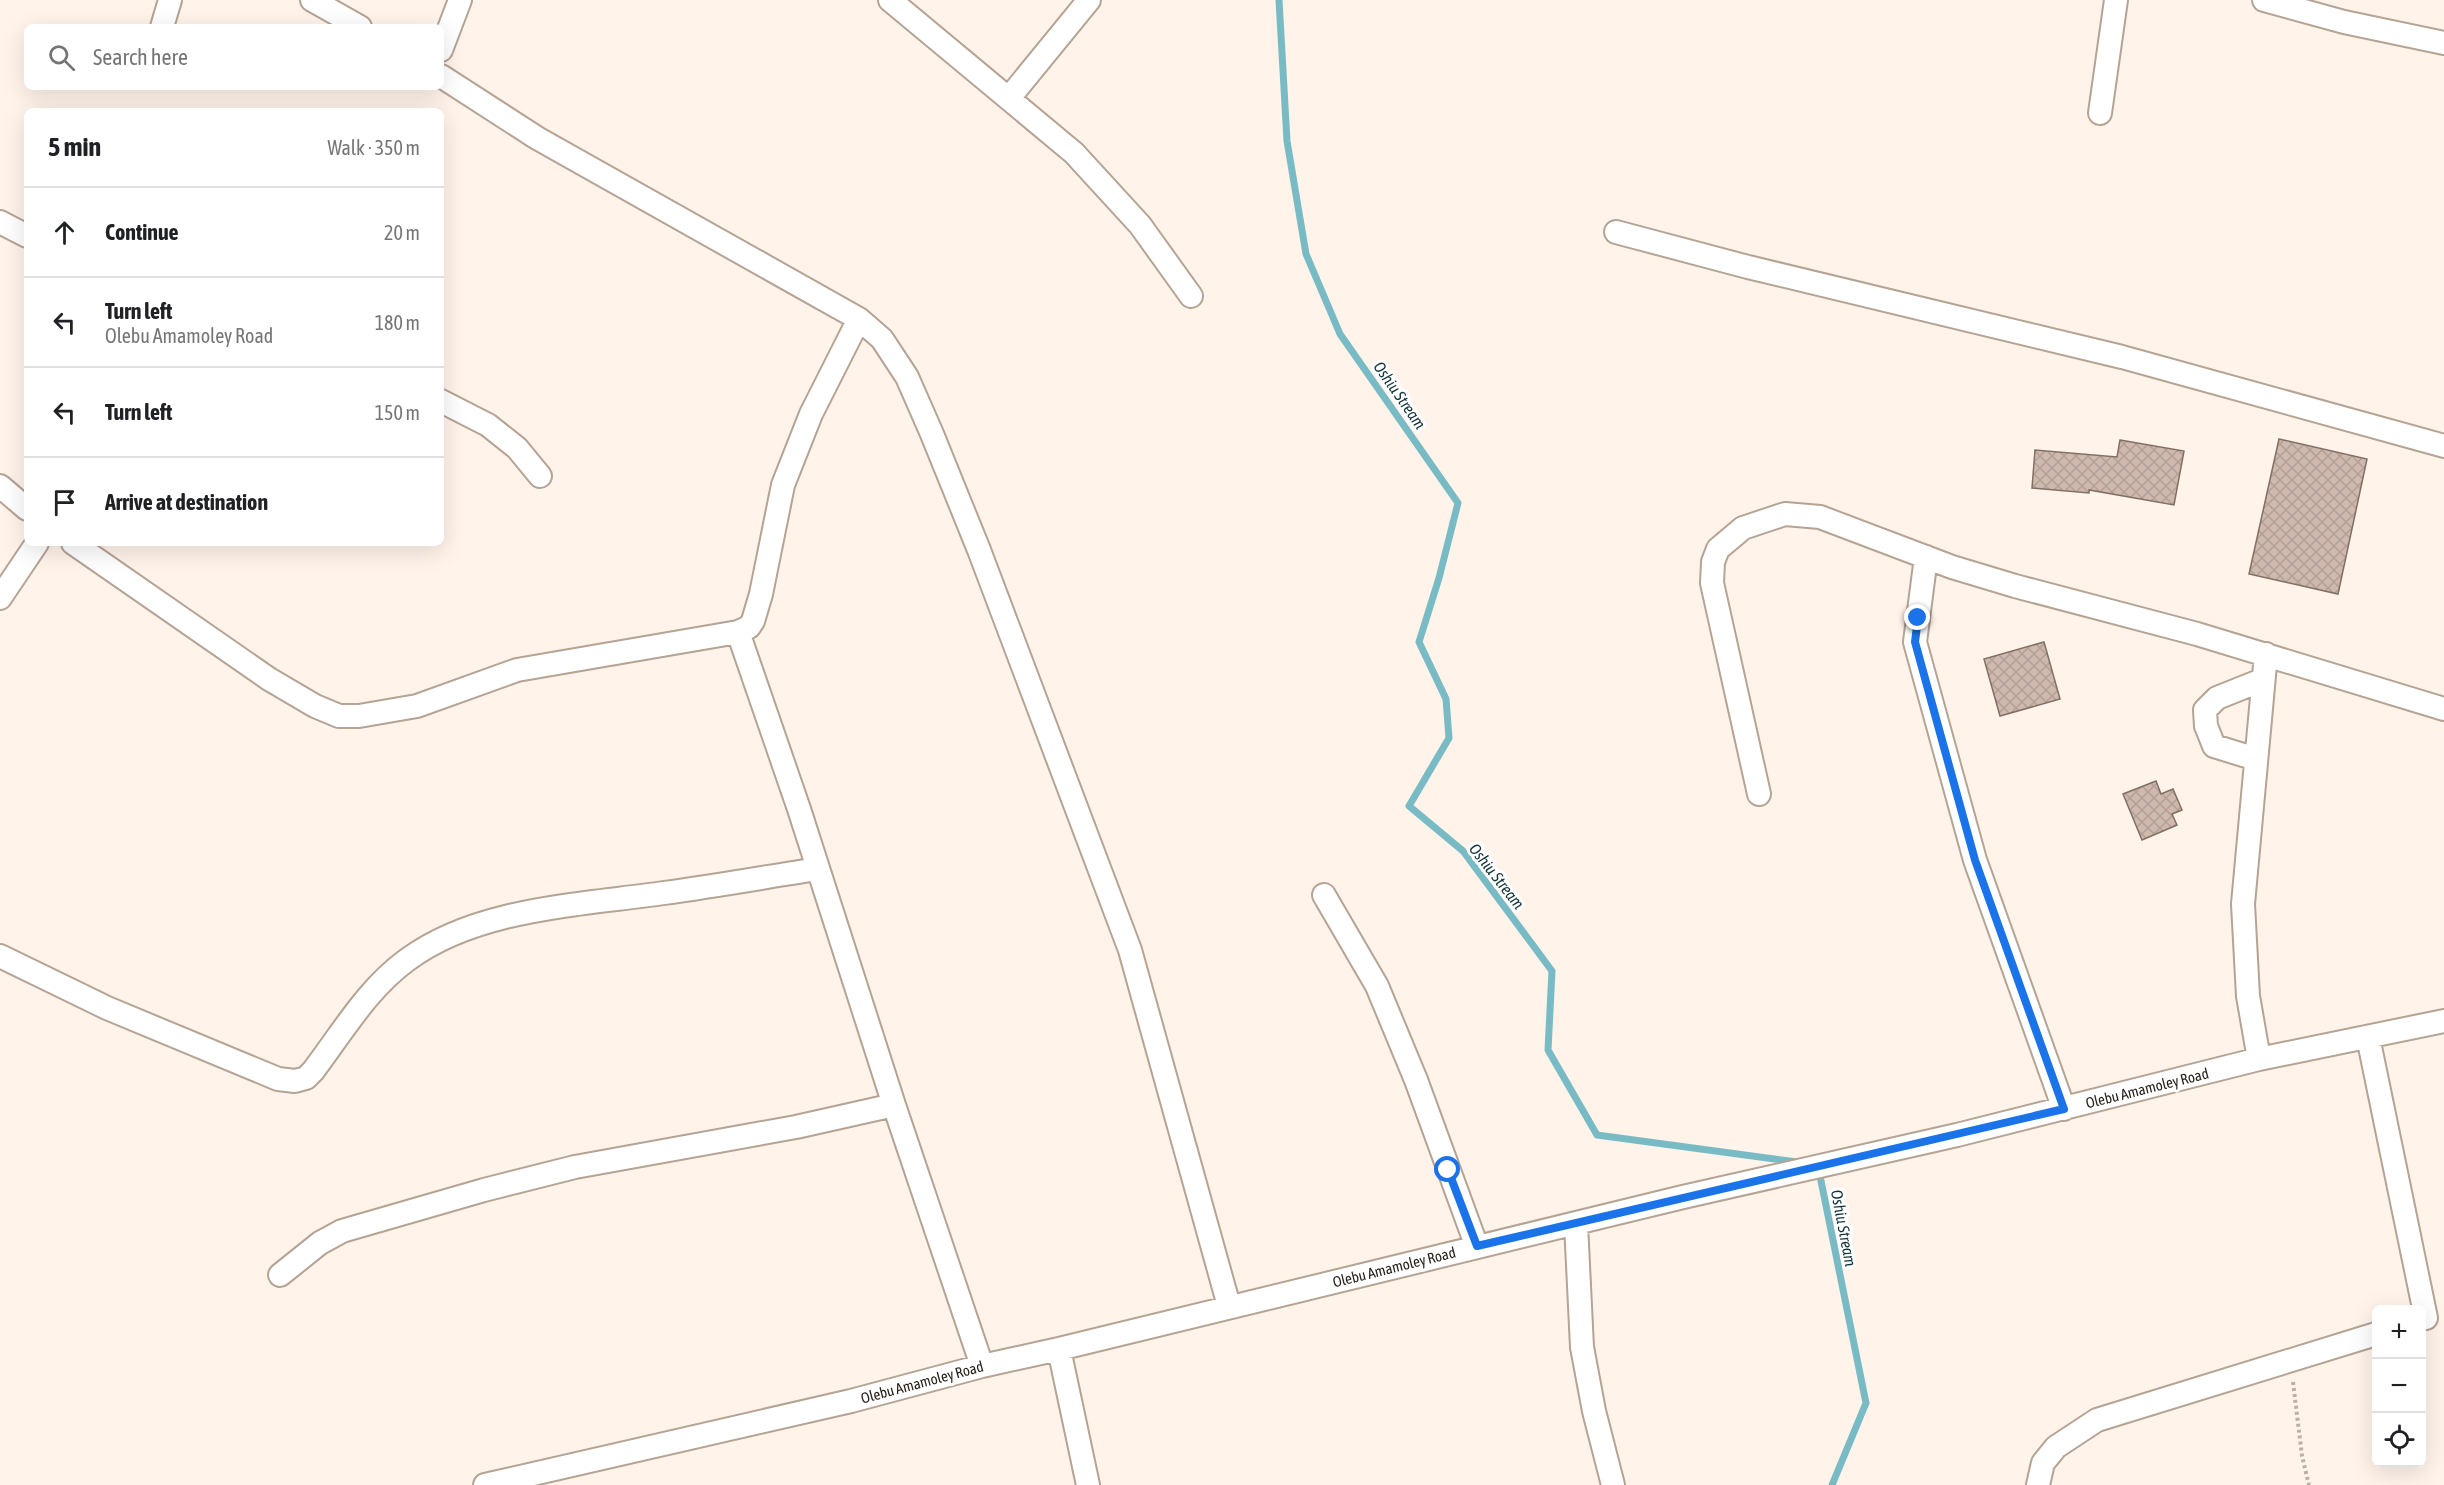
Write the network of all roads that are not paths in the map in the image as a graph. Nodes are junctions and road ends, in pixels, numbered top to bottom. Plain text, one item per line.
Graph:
1 (170, 0) edge
2 (312, 0) edge
3 (460, 0) edge
4 (890, 0) edge
5 (1089, 0) edge
6 (2116, 0) edge
7 (2264, 0) edge
8 (163, 24) edge
9 (355, 24) edge
10 (444, 42) edge
11 (2444, 43) edge
12 (444, 78) edge
13 (1009, 98) junction
14 (2100, 113) dead end
15 (0, 222) edge
16 (1616, 232) dead end
17 (24, 234) edge
18 (1191, 296) dead end
19 (859, 319) junction
20 (444, 403) edge
21 (2444, 446) edge
22 (540, 476) dead end
23 (0, 486) edge
24 (24, 506) edge
25 (35, 546) edge
26 (77, 546) edge
27 (1926, 557) junction
28 (0, 598) edge
29 (738, 632) junction
30 (2266, 654) junction
31 (2262, 680) junction
32 (2444, 710) edge
33 (2256, 759) junction
34 (1759, 794) dead end
35 (817, 869) junction
36 (1324, 896) dead end
37 (0, 956) edge
38 (2444, 1021) edge
39 (2368, 1037) junction
40 (2259, 1059) junction
41 (894, 1105) junction
42 (2064, 1109) junction
43 (1576, 1224) junction
44 (1477, 1246) junction
45 (280, 1275) dead end
46 (1229, 1306) junction
47 (2430, 1316) edge
48 (2372, 1335) edge
49 (1059, 1349) junction
50 (982, 1366) junction
51 (485, 1485) edge
52 (1088, 1485) edge
53 (1613, 1485) edge
54 (2038, 1485) edge

1 - 8 street
2 - 9 street
3 - 10 street
4 - 13 street
5 - 13 street
6 - 14 street
7 - 11 street
12 - 19 street
13 - 18 street
15 - 17 street
16 - 21 street
19 - 29 street
19 - 46 street
20 - 22 street
23 - 24 street
25 - 28 street
26 - 29 street
27 - 30 street
27 - 34 street
27 - 42 street
29 - 35 street
30 - 31 street
30 - 32 street
31 - 33 street
31 - 33 street
33 - 40 street
35 - 37 street
35 - 41 street
36 - 44 street
38 - 39 street, Olebu Amamoley Road
39 - 40 street, Olebu Amamoley Road
39 - 47 street
40 - 42 street, Olebu Amamoley Road
41 - 45 street
41 - 50 street
42 - 43 street, Olebu Amamoley Road
43 - 44 street, Olebu Amamoley Road
43 - 53 street
44 - 46 street, Olebu Amamoley Road
46 - 49 street, Olebu Amamoley Road
48 - 54 street
49 - 50 street, Olebu Amamoley Road
49 - 52 street
50 - 51 street, Olebu Amamoley Road

